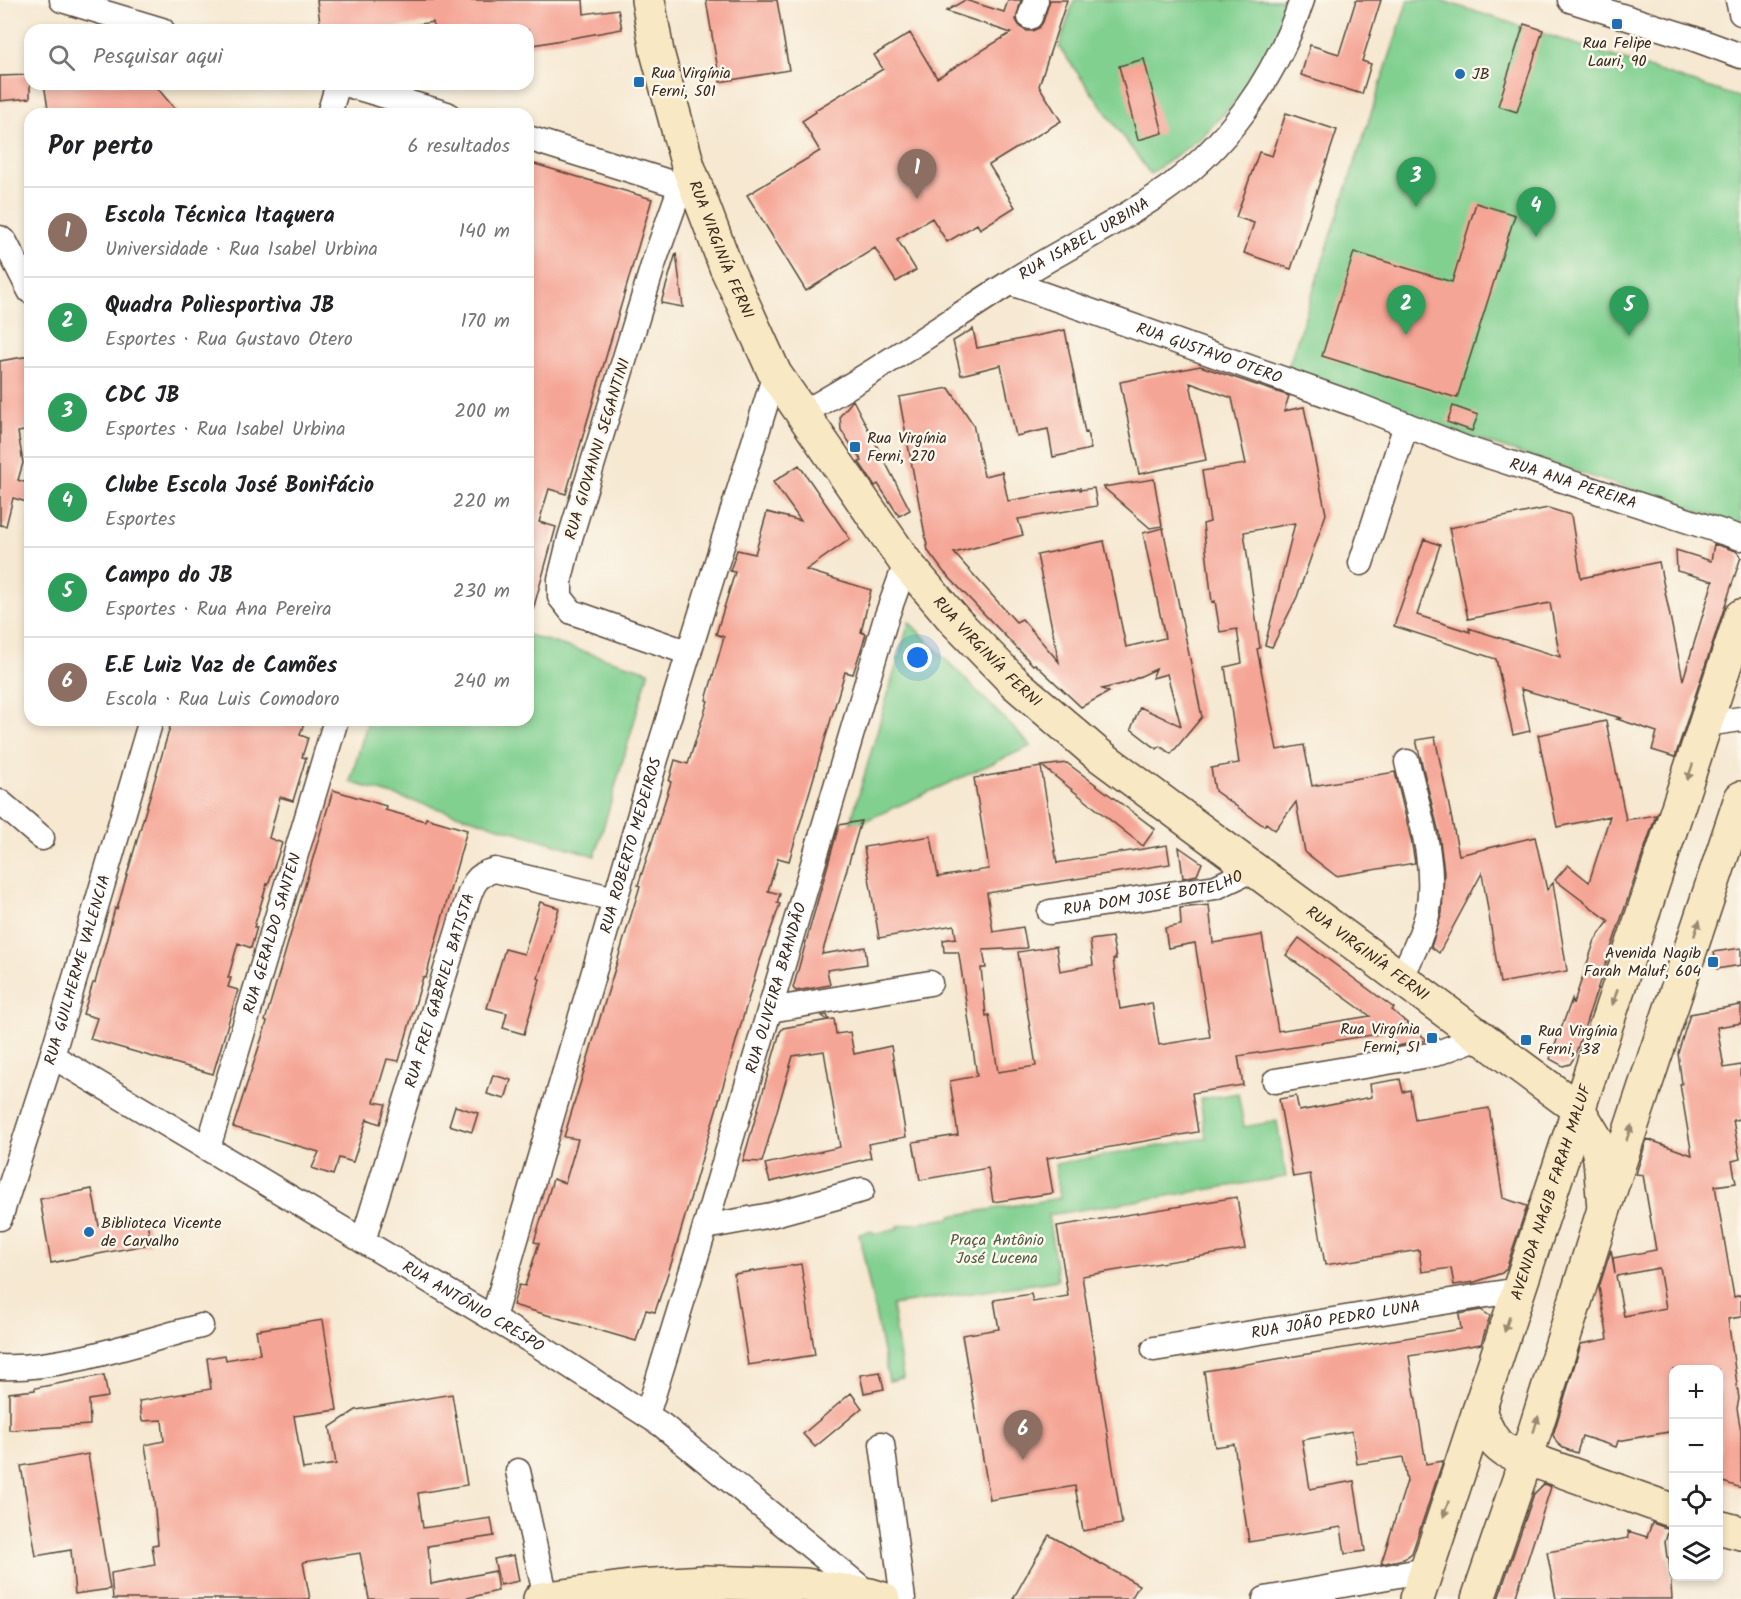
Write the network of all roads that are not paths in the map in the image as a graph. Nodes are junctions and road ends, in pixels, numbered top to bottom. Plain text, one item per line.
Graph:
1 (62, 0) edge
2 (648, 0) edge
3 (1302, 0) edge
4 (1570, 0) edge
5 (1738, 0) edge
6 (103, 6) edge
7 (1741, 13) edge
8 (147, 24) edge
9 (1741, 54) edge
10 (336, 90) edge
11 (365, 90) edge
12 (331, 108) edge
13 (427, 108) edge
14 (534, 139) edge
15 (684, 176) junction
16 (0, 238) edge
17 (24, 279) edge
18 (1011, 282) junction
19 (775, 374) junction
20 (801, 414) junction
21 (1406, 425) junction
22 (1741, 538) edge
23 (906, 563) junction
24 (1361, 563) dead end
25 (1741, 616) edge
26 (689, 653) junction
27 (1741, 719) edge
28 (1706, 724) junction
29 (149, 726) edge
30 (334, 726) edge
31 (1407, 762) dead end
32 (1741, 798) edge
33 (0, 802) edge
34 (42, 838) dead end
35 (1254, 869) junction
36 (615, 899) junction
37 (1050, 912) dead end
38 (1401, 980) junction
39 (930, 983) dead end
40 (770, 1010) junction
41 (1479, 1037) junction
42 (52, 1056) junction
43 (1275, 1081) dead end
44 (1578, 1109) junction
45 (208, 1148) junction
46 (862, 1190) dead end
47 (1604, 1209) junction
48 (0, 1218) edge
49 (705, 1227) junction
50 (363, 1241) junction
51 (1518, 1290) junction
52 (493, 1318) junction
53 (201, 1326) dead end
54 (1154, 1348) dead end
55 (0, 1367) edge
56 (1479, 1411) junction
57 (647, 1415) junction
58 (882, 1444) dead end
59 (1526, 1460) junction
60 (518, 1471) dead end
61 (1669, 1509) edge
62 (1723, 1528) edge
63 (1741, 1533) edge
64 (1421, 1585) edge
65 (750, 1592) edge
66 (877, 1597) edge
67 (543, 1598) edge
68 (903, 1599) edge
69 (1265, 1599) edge
70 (1478, 1599) edge

1 - 6 street
2 - 15 main road, RUA VIRGINÍA FERNI
3 - 18 street, RUA ISABEL URBINA
4 - 9 street
5 - 7 street
6 - 8 street
10 - 12 street
11 - 13 street
14 - 15 street
15 - 19 main road, RUA VIRGINÍA FERNI
15 - 26 street, RUA GIOVANNI SEGANTINI
16 - 17 street
18 - 20 street, RUA ISABEL URBINA
18 - 21 street, RUA GUSTAVO OTERO
19 - 20 main road, RUA VIRGINÍA FERNI
19 - 26 street, RUA ROBERTO MEDEIROS
20 - 23 main road, RUA VIRGINÍA FERNI
21 - 22 street, RUA ANA PEREIRA
21 - 24 street
23 - 35 main road, RUA VIRGINÍA FERNI
23 - 40 street, RUA OLIVEIRA BRANDÃO
25 - 28 main road, AVENIDA NAGIB FARAH MALUF
26 - 36 street, RUA ROBERTO MEDEIROS
27 - 28 street
28 -> 44 main road, AVENIDA NAGIB FARAH MALUF
29 - 42 street, RUA GUILHERME VALENCIA
30 - 45 street, RUA GERALDO SANTEN
31 - 38 street
47 -> 32 main road
33 - 34 street
35 - 37 street, RUA DOM JOSÉ BOTELHO
35 - 38 main road, RUA VIRGINÍA FERNI
36 - 50 street, RUA FREI GABRIEL BATISTA
36 - 52 street, RUA ROBERTO MEDEIROS
38 - 41 main road, RUA VIRGINÍA FERNI
39 - 40 street
40 - 49 street, RUA OLIVEIRA BRANDÃO
41 - 43 street
41 - 44 main road, RUA VIRGINÍA FERNI
42 - 45 street, RUA ANTÔNIO CRESPO
42 - 48 street, RUA GUILHERME VALENCIA
44 - 47 main road
44 - 51 main road, AVENIDA NAGIB FARAH MALUF
45 - 50 street, RUA ANTÔNIO CRESPO
46 - 49 street
59 -> 47 main road
49 - 57 street, RUA OLIVEIRA BRANDÃO
50 - 52 street, RUA ANTÔNIO CRESPO
51 - 54 street, RUA JOÃO PEDRO LUNA
51 -> 56 main road, AVENIDA NAGIB FARAH MALUF
52 - 57 street, RUA ANTÔNIO CRESPO
53 - 55 street
56 - 59 main road
56 -> 64 main road, AVENIDA NAGIB FARAH MALUF
57 - 66 street, RUA ANTÔNIO CRESPO
58 - 68 street
59 - 61 main road
59 - 70 main road
60 - 67 street
62 - 63 main road
64 - 69 street
65 - 66 main road
65 - 67 main road

